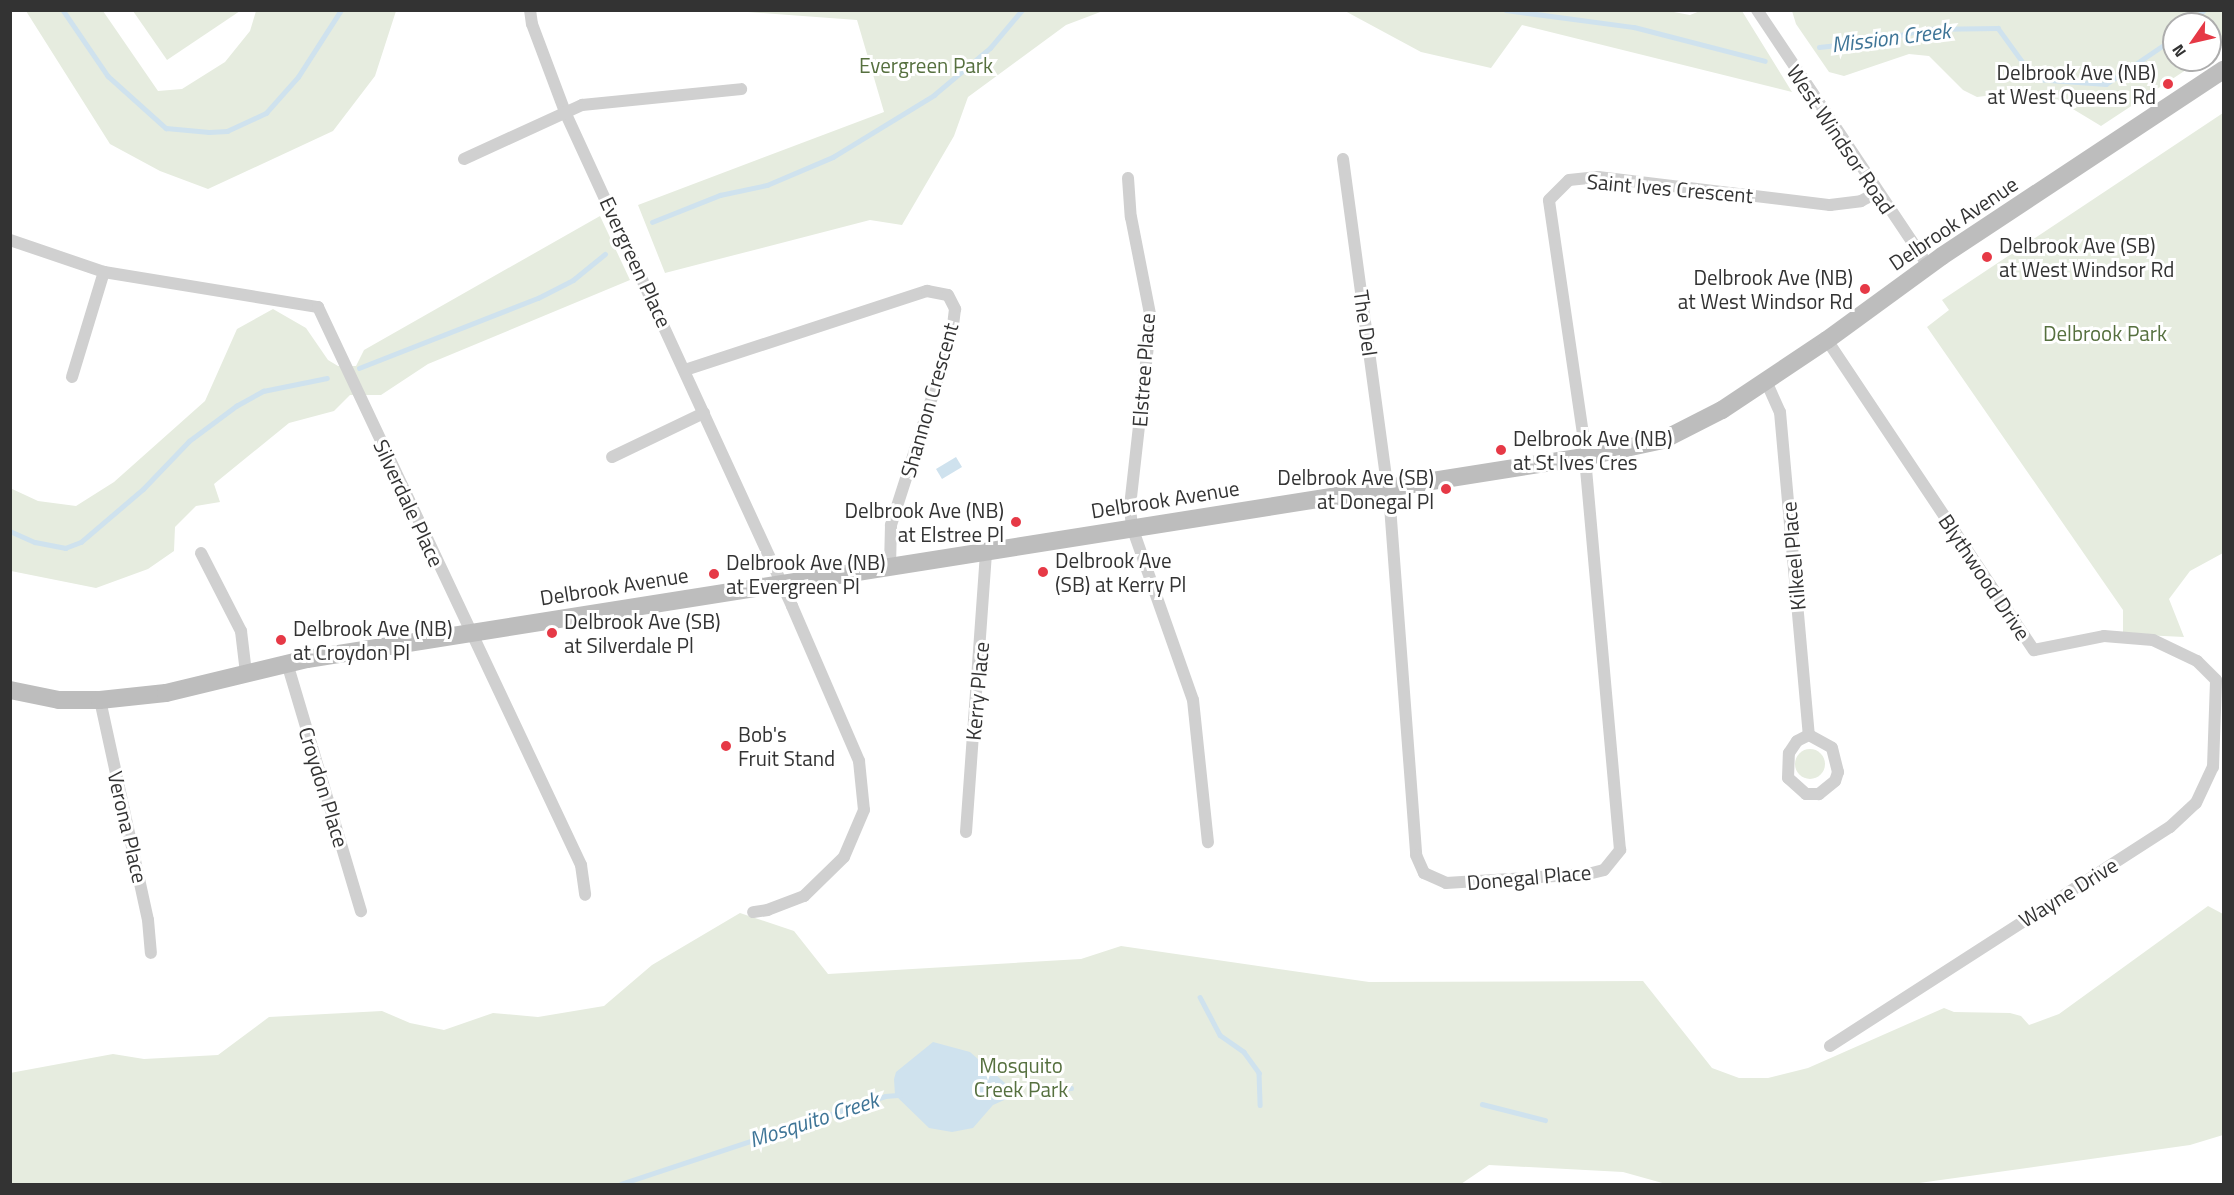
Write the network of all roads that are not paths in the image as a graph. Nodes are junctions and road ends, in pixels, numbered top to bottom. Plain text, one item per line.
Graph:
1 (530, 10) edge
2 (1757, 10) edge
3 (2223, 69) edge
4 (741, 89) dead end
5 (566, 112) junction
6 (464, 159) dead end
7 (1343, 159) dead end
8 (1128, 178) dead end
9 (1876, 193) junction
10 (10, 240) edge
11 (1928, 265) junction
12 (104, 272) junction
13 (1827, 340) junction
14 (685, 370) junction
15 (72, 377) dead end
16 (1766, 381) junction
17 (704, 413) junction
18 (612, 457) dead end
19 (1584, 457) junction
20 (1388, 486) junction
21 (1132, 527) junction
22 (986, 550) junction
23 (201, 553) dead end
24 (890, 565) junction
25 (781, 582) junction
26 (471, 631) junction
27 (287, 663) junction
28 (246, 673) junction
29 (2220, 678) edge
30 (10, 690) edge
31 (100, 700) junction
32 (1809, 735) junction
33 (966, 832) dead end
34 (1208, 842) dead end
35 (585, 895) dead end
36 (361, 911) dead end
37 (753, 912) dead end
38 (151, 953) dead end
39 (1830, 1046) dead end

1 - 5 street, Evergreen Place
2 - 9 street, West Windsor Road
3 - 11 street, Delbrook Avenue
4 - 5 street
5 - 6 street
5 - 14 street, Evergreen Place
7 - 20 street, The Del
8 - 21 street, Elstree Place
9 - 11 street, West Windsor Road
9 - 19 street, Saint Ives Crescent
10 - 12 street, Silverdale Place
11 - 13 street, Delbrook Avenue
12 - 15 street
12 - 26 street, Silverdale Place
13 - 16 street, Delbrook Avenue
13 - 29 street, Blythwood Drive
14 - 17 street, Evergreen Place
14 - 24 street, Shannon Crescent
16 - 19 street, Delbrook Avenue
16 - 32 street, Kilkeel Place
17 - 18 street
17 - 25 street, Evergreen Place
19 - 20 street, Delbrook Avenue
19 - 20 street, Donegal Place
20 - 21 street, Delbrook Avenue
21 - 22 street, Delbrook Avenue
21 - 34 street, Elstree Place
22 - 24 street, Delbrook Avenue
22 - 33 street, Kerry Place
23 - 28 street
24 - 25 street, Delbrook Avenue
25 - 26 street, Delbrook Avenue
25 - 37 street, Evergreen Place
26 - 27 street, Delbrook Avenue
26 - 35 street, Silverdale Place
27 - 28 street, Delbrook Avenue
27 - 36 street, Croydon Place
28 - 31 street, Delbrook Avenue
29 - 39 street, Wayne Drive
30 - 31 street, Delbrook Avenue
31 - 38 street, Verona Place
32 - 32 street

